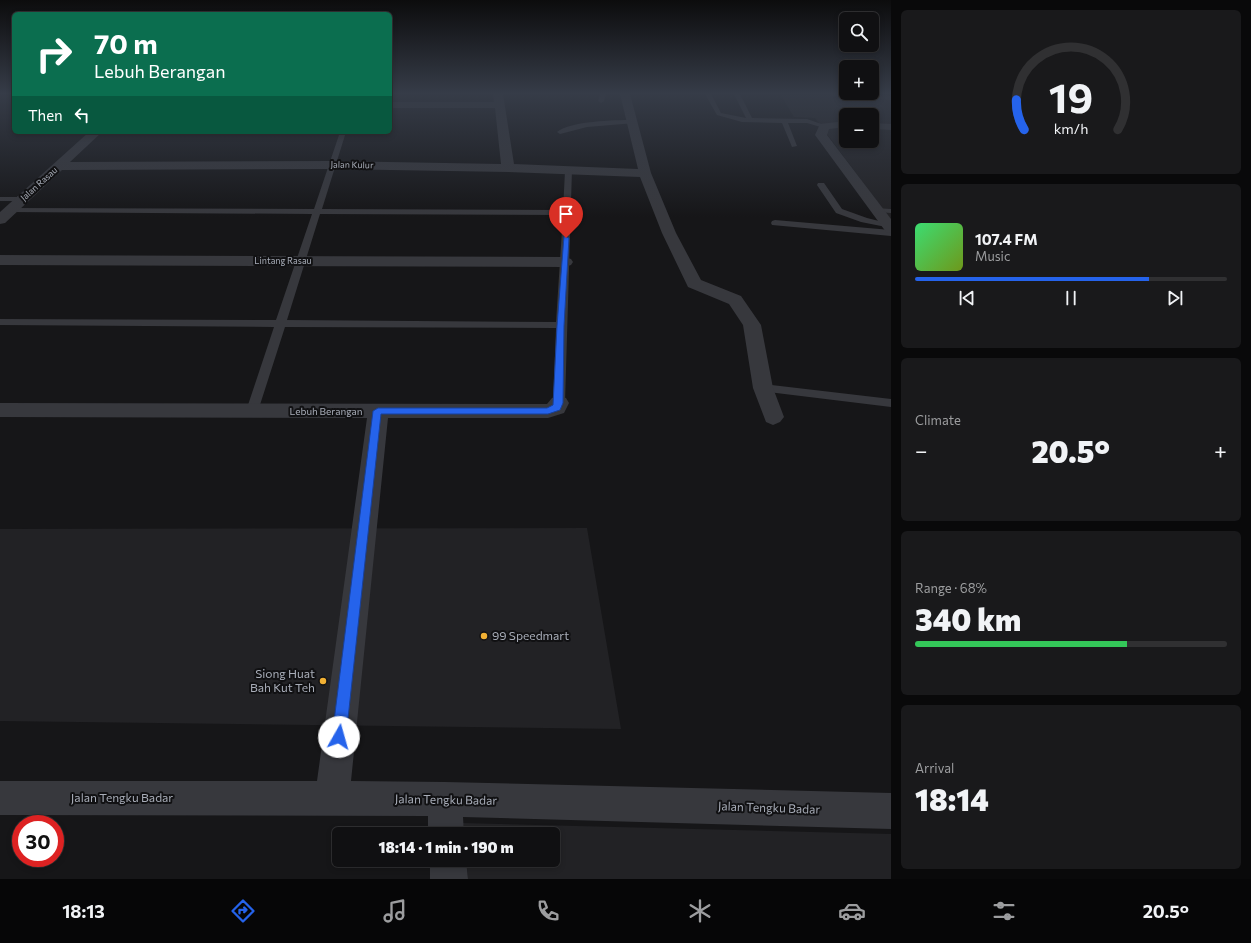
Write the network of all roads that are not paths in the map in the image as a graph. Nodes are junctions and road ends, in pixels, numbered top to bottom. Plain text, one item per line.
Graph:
1 (93, 135) edge
2 (342, 135) edge
3 (503, 135) edge
4 (636, 135) edge
5 (790, 135) edge
6 (822, 135) edge
7 (794, 146) dead end
8 (332, 165) junction
9 (59, 166) junction
10 (508, 168) junction
11 (569, 170) junction
12 (645, 174) junction
13 (821, 185) dead end
14 (0, 199) edge
15 (23, 199) junction
16 (10, 210) junction
17 (878, 210) junction
18 (891, 211) edge
19 (317, 212) junction
20 (567, 213) junction
21 (0, 220) edge
22 (775, 223) dead end
23 (890, 229) edge
24 (0, 260) edge
25 (301, 261) junction
26 (565, 262) junction
27 (0, 322) edge
28 (280, 324) junction
29 (561, 326) junction
30 (763, 388) junction
31 (559, 403) joint
32 (891, 403) edge
33 (0, 410) edge
34 (252, 410) junction
35 (378, 411) junction
36 (773, 417) dead end
37 (0, 798) edge
38 (332, 799) junction
39 (444, 799) junction
40 (891, 811) edge
41 (446, 827) edge
42 (448, 867) edge
43 (449, 879) edge

1 - 9 street, Jalan Rasau
2 - 8 lane
3 - 10 street
4 - 12 street
5 - 7 lane
6 - 17 street
8 - 9 street, Jalan Kulur
8 - 10 street, Jalan Kulur
8 - 19 lane
9 - 15 street, Jalan Rasau
10 - 11 street, Jalan Kulur
11 - 12 street, Jalan Kulur
11 - 20 lane, Lebuh Berangan
12 - 30 street
13 - 23 lane
14 - 15 lane
15 - 16 street, Jalan Rasau
16 - 19 lane
16 - 21 street, Jalan Rasau
17 - 18 lane
17 - 23 street
19 - 20 lane
19 - 25 lane
20 - 26 lane, Lebuh Berangan
22 - 23 lane
24 - 25 street, Lintang Rasau
25 - 26 street, Lintang Rasau
25 - 28 lane
26 - 29 lane, Lebuh Berangan
27 - 28 lane
28 - 29 lane
28 - 34 lane
29 - 31 lane, Lebuh Berangan
30 - 32 lane
30 - 36 street
31 - 35 street, Lebuh Berangan
33 - 34 street, Lebuh Berangan
34 - 35 street, Lebuh Berangan
35 - 38 street
37 - 38 street, Jalan Tengku Badar
38 - 39 street, Jalan Tengku Badar
39 - 40 street, Jalan Tengku Badar
39 - 41 street
42 - 43 street

